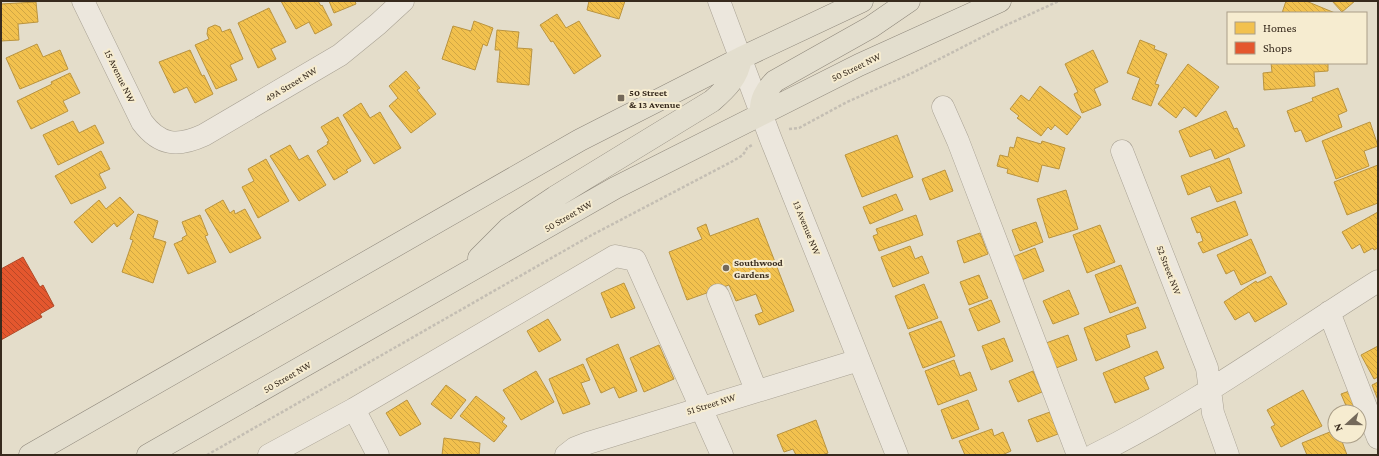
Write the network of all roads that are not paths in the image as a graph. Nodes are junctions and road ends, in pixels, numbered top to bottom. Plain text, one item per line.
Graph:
1 (83, 1) edge
2 (403, 1) edge
3 (719, 1) edge
4 (862, 1) edge
5 (909, 1) edge
6 (1000, 1) edge
7 (741, 58) junction
8 (943, 107) dead end
9 (761, 114) junction
10 (167, 142) joint
11 (1122, 151) dead end
12 (1378, 281) edge
13 (453, 282) junction
14 (718, 295) dead end
15 (1329, 312) junction
16 (859, 360) junction
17 (756, 390) junction
18 (1210, 390) junction
19 (701, 407) junction
20 (354, 409) junction
21 (1378, 438) edge
22 (30, 455) edge
23 (148, 455) edge
24 (269, 455) edge
25 (378, 455) edge
26 (566, 455) edge
27 (722, 455) edge
28 (897, 455) edge
29 (1078, 455) edge
30 (1094, 455) edge
31 (1228, 455) edge

1 - 10 street, 15 Avenue NW
2 - 10 street, 49A Street NW
3 - 7 street, 13 Avenue NW
4 - 7 main road
5 - 9 main road
6 - 9 main road, 50 Street NW
7 - 9 street, 13 Avenue NW
7 - 13 main road
7 - 22 main road
8 - 29 street
9 - 13 main road, 50 Street NW
9 - 16 street, 13 Avenue NW
11 - 18 street, 52 Street NW
12 - 15 street
13 - 23 main road, 50 Street NW
14 - 17 street
15 - 18 street
15 - 21 street
16 - 17 street, 51 Street NW
16 - 28 street, 13 Avenue NW
17 - 19 street, 51 Street NW
18 - 30 street
18 - 31 street, 52 Street NW
19 - 20 street
19 - 26 street, 51 Street NW
19 - 27 street
20 - 24 street
20 - 25 street

